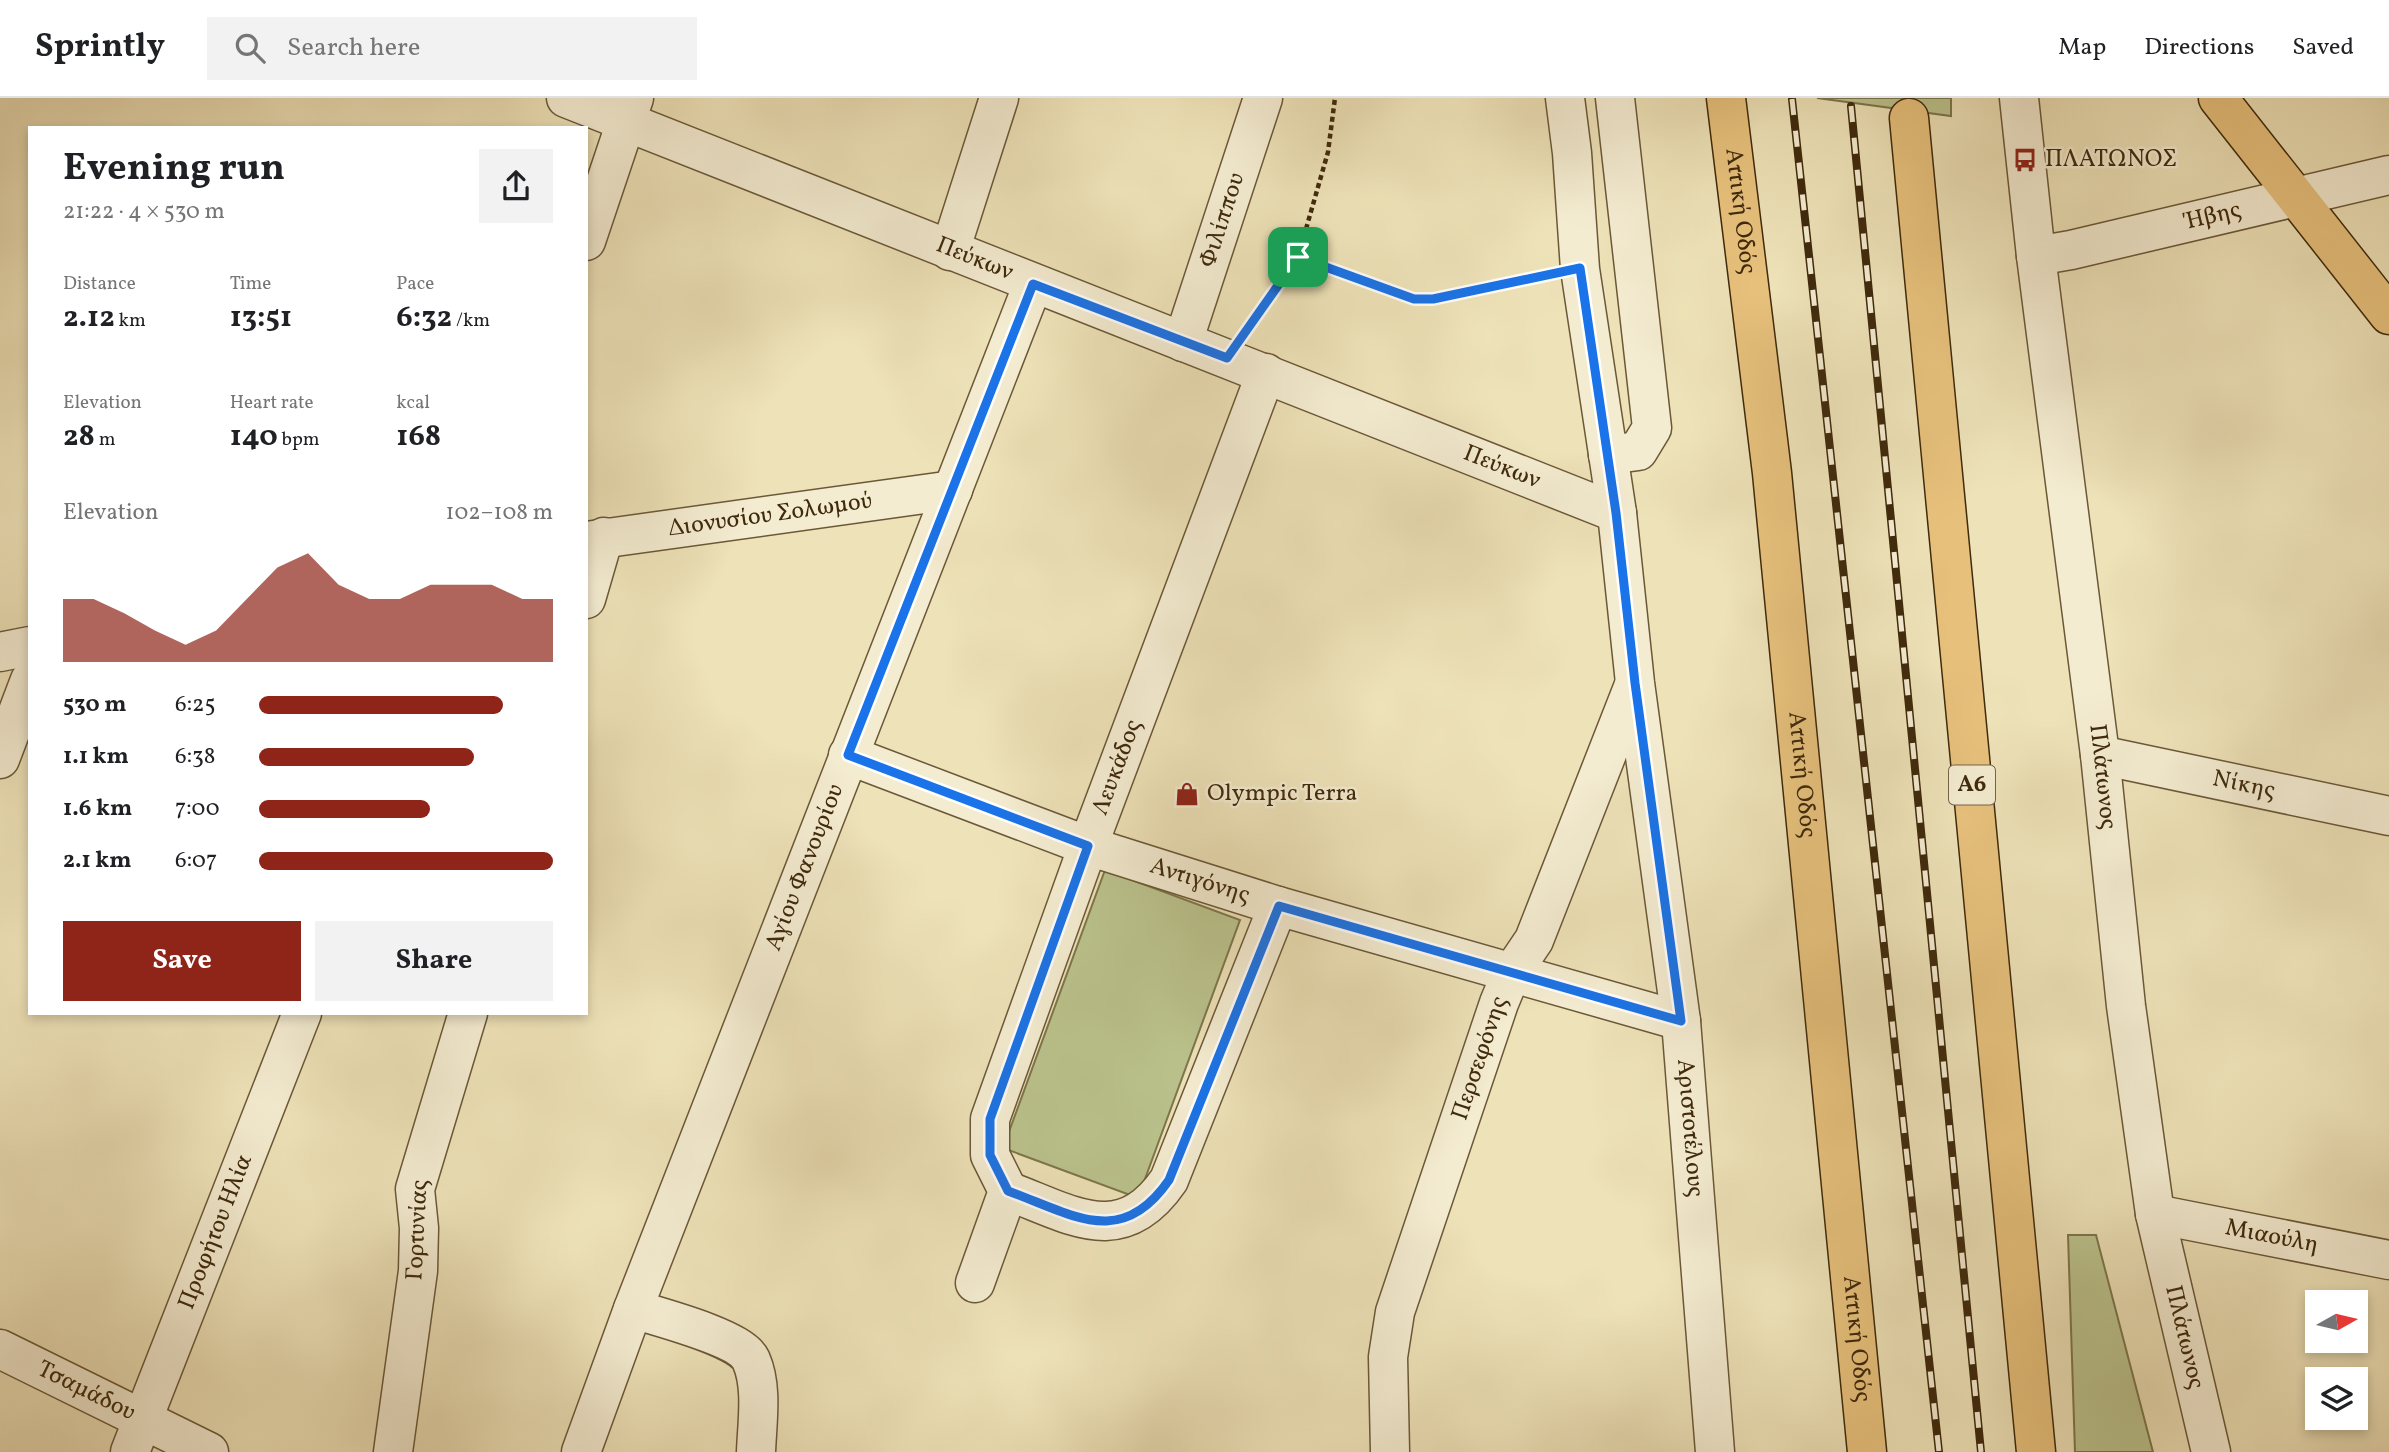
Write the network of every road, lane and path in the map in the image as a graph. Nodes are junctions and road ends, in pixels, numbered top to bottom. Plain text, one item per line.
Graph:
1 (566, 98) edge
2 (999, 98) edge
3 (1263, 98) edge
4 (1335, 98) edge
5 (1565, 98) edge
6 (1615, 98) edge
7 (1726, 98) edge
8 (2018, 98) edge
9 (2218, 98) edge
10 (630, 110) edge
11 (1909, 118) dead end
12 (2389, 175) edge
13 (2298, 197) junction
14 (588, 235) edge
15 (950, 251) junction
16 (2036, 256) junction
17 (1298, 257) junction
18 (1580, 268) junction
19 (1033, 284) junction
20 (2389, 315) edge
21 (1182, 342) junction
22 (1227, 358) junction
23 (1266, 373) junction
24 (1608, 455) junction
25 (953, 490) junction
26 (1616, 513) junction
27 (595, 539) edge
28 (588, 586) edge
29 (28, 646) edge
30 (0, 652) edge
31 (1635, 683) junction
32 (28, 685) edge
33 (848, 755) junction
34 (2100, 755) junction
35 (0, 759) edge
36 (2389, 816) edge
37 (1088, 846) junction
38 (1279, 906) junction
39 (1511, 974) junction
40 (301, 1015) edge
41 (467, 1015) edge
42 (1681, 1021) junction
43 (1008, 1191) junction
44 (2155, 1214) junction
45 (2389, 1260) edge
46 (975, 1283) dead end
47 (633, 1309) junction
48 (0, 1349) edge
49 (137, 1435) edge
50 (209, 1452) edge
51 (393, 1452) edge
52 (581, 1452) edge
53 (756, 1452) edge
54 (1390, 1452) edge
55 (1715, 1452) edge
56 (1867, 1452) edge
57 (2036, 1452) edge
58 (2211, 1452) edge

1 - 10 street, Πεύκων
2 - 15 street
3 - 21 street, Φιλίππου
4 - 17 path
5 - 18 street, Αριστοτέλους
6 - 24 street
7 - 56 main road, Αττική Οδός
8 - 16 street, Πλάτωνος
9 - 13 main road
10 - 14 street
10 - 15 street, Πεύκων
11 - 57 main road, Α6
12 - 13 street, Ήβης
13 - 16 street, Ήβης
13 - 20 main road
15 - 19 street, Πεύκων
16 - 34 street, Πλάτωνος
17 - 18 path
17 - 22 path
18 - 24 street, Αριστοτέλους
19 - 21 street, Πεύκων
19 - 25 street, Αγίου Φανουρίου
21 - 22 street, Πεύκων
22 - 23 street, Πεύκων
23 - 26 street, Πεύκων
23 - 37 street, Λευκάδος
24 - 26 street, Αριστοτέλους
25 - 27 street, Διονυσίου Σολωμού
25 - 33 street, Αγίου Φανουρίου
26 - 31 street, Αριστοτέλους
27 - 28 street
29 - 30 street
31 - 39 street, Περσεφόνης
31 - 42 street, Αριστοτέλους
32 - 35 street
33 - 37 street, Αντιγόνης
33 - 47 street, Αγίου Φανουρίου
34 - 36 street, Νίκης
34 - 44 street, Πλάτωνος
37 - 38 street, Αντιγόνης
37 - 43 street, Λευκάδος
38 - 39 street, Αντιγόνης
38 - 43 street
39 - 42 street, Αντιγόνης
39 - 54 street, Περσεφόνης
40 - 49 street, Προφήτου Ηλία
41 - 51 street, Γορτυνίας
42 - 55 street, Αριστοτέλους
43 - 46 street
44 - 45 street, Μιαούλη
44 - 58 street, Πλάτωνος
47 - 52 street, Αγίου Φανουρίου
47 - 53 street
48 - 49 street, Τσαμάδου
49 - 50 street, Τσαμάδου

